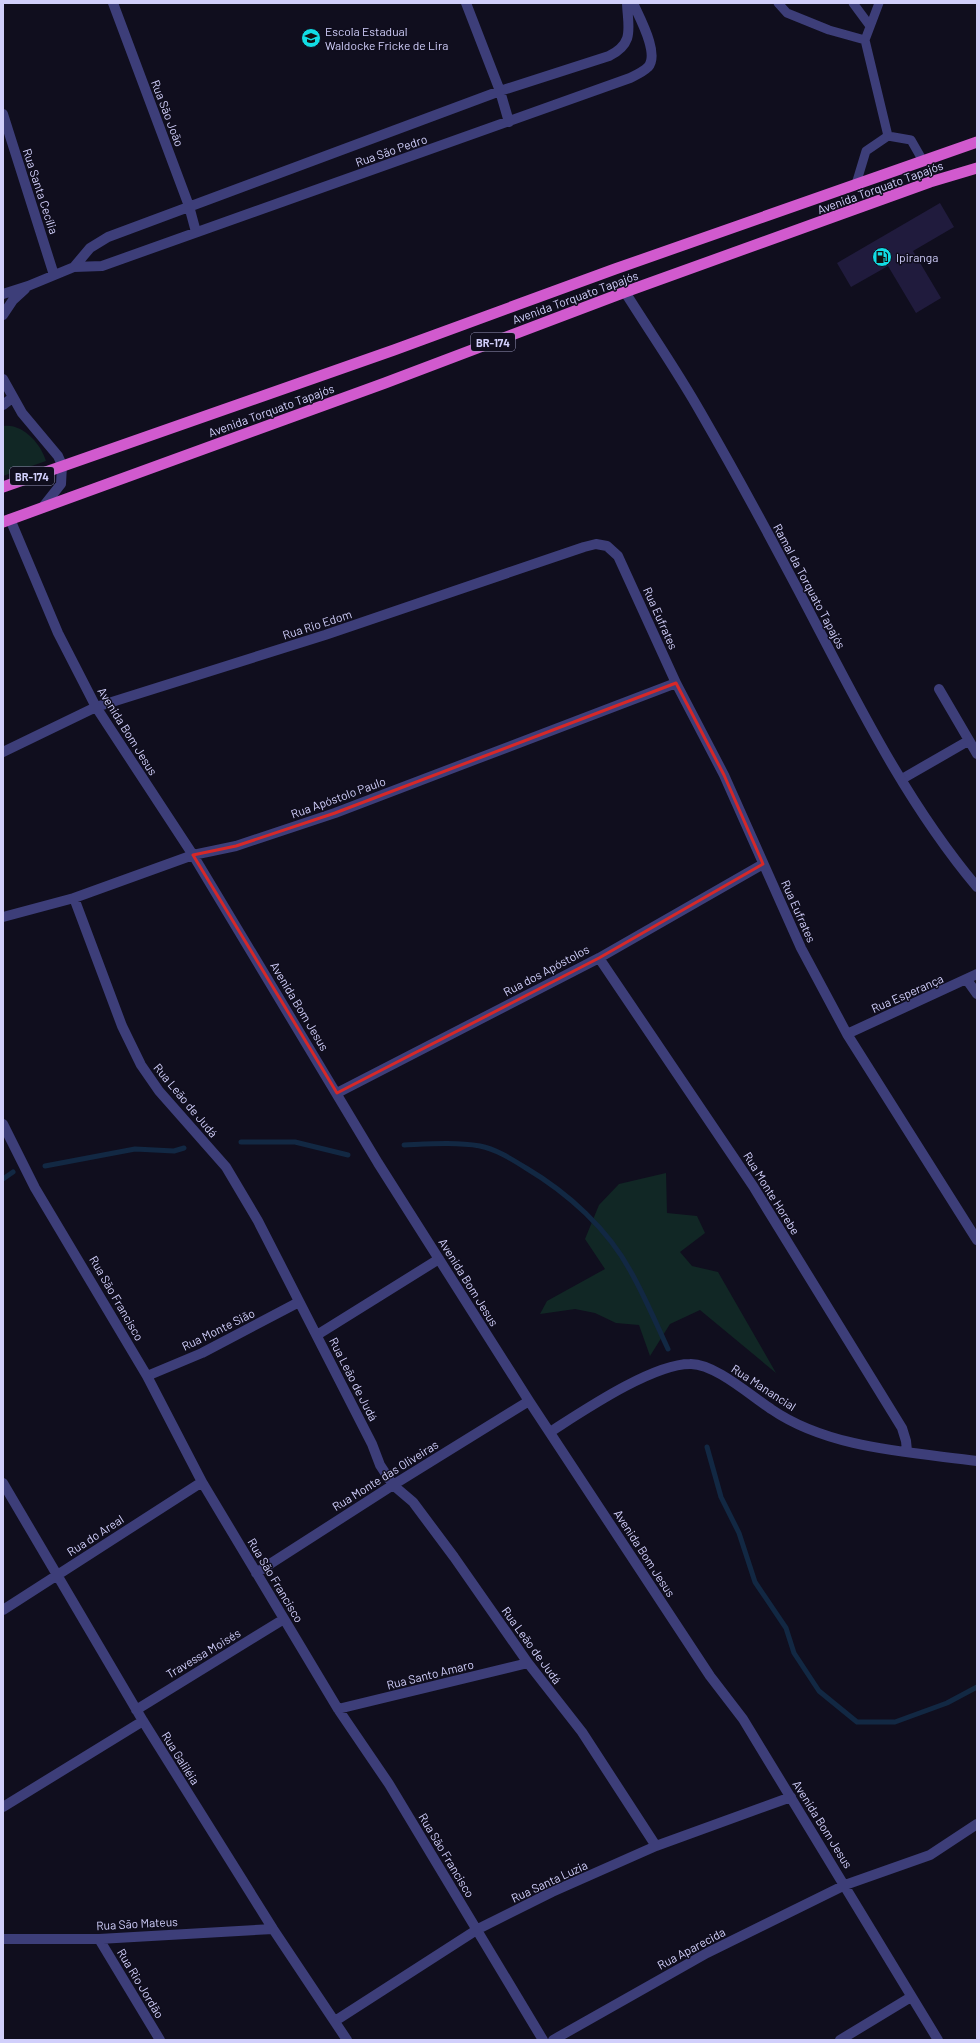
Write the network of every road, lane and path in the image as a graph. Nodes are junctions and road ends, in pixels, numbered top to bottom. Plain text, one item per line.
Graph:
1 (114, 3) edge
2 (466, 3) edge
3 (627, 3) edge
4 (633, 3) edge
5 (778, 3) edge
6 (853, 3) edge
7 (879, 3) edge
8 (870, 26) junction
9 (865, 40) junction
10 (500, 91) junction
11 (3, 114) edge
12 (509, 122) junction
13 (888, 136) junction
14 (977, 142) edge
15 (923, 161) junction
16 (977, 168) edge
17 (856, 184) junction
18 (189, 206) junction
19 (196, 232) junction
20 (74, 267) junction
21 (54, 275) junction
22 (28, 286) junction
23 (625, 292) junction
24 (3, 294) edge
25 (3, 315) edge
26 (3, 379) edge
27 (12, 398) junction
28 (3, 405) edge
29 (62, 465) junction
30 (3, 486) edge
31 (42, 508) junction
32 (7, 520) edge
33 (629, 576) joint
34 (676, 683) junction
35 (939, 689) dead end
36 (96, 707) junction
37 (968, 740) junction
38 (3, 752) edge
39 (977, 754) edge
40 (902, 779) junction
41 (193, 855) junction
42 (764, 864) junction
43 (977, 887) edge
44 (74, 898) junction
45 (3, 917) edge
46 (599, 958) junction
47 (977, 974) edge
48 (967, 980) junction
49 (977, 994) edge
50 (847, 1034) junction
51 (337, 1093) junction
52 (3, 1124) edge
53 (977, 1240) edge
54 (439, 1259) junction
55 (299, 1302) junction
56 (317, 1335) junction
57 (147, 1376) junction
58 (530, 1401) junction
59 (550, 1432) junction
60 (907, 1451) junction
61 (977, 1461) edge
62 (202, 1482) junction
63 (3, 1483) edge
64 (392, 1485) junction
65 (256, 1573) junction
66 (56, 1575) junction
67 (3, 1610) edge
68 (284, 1619) junction
69 (528, 1663) junction
70 (338, 1709) junction
71 (136, 1710) junction
72 (143, 1721) junction
73 (791, 1797) junction
74 (3, 1807) edge
75 (977, 1824) edge
76 (656, 1846) junction
77 (845, 1885) junction
78 (273, 1929) junction
79 (478, 1929) junction
80 (99, 1938) junction
81 (3, 1939) edge
82 (911, 1997) junction
83 (335, 2021) junction
84 (160, 2040) edge
85 (347, 2040) edge
86 (543, 2040) edge
87 (552, 2040) edge
88 (840, 2040) edge
89 (938, 2040) edge

1 - 18 street, Rua São João
2 - 10 street
3 - 10 street, Rua São Pedro
4 - 12 street, Rua São Pedro
5 - 9 lane
6 - 8 lane
7 - 8 lane
8 - 9 lane
9 - 13 lane
10 - 12 street
10 - 18 street, Rua São Pedro
11 - 21 street, Rua Santa Cecília
12 - 19 street, Rua São Pedro
13 - 15 lane
13 - 17 lane
14 - 15 highway, Avenida Torquato Tapajós / BR-174
15 - 17 highway, Avenida Torquato Tapajós / BR-174
16 - 23 highway, Avenida Torquato Tapajós / BR-174
17 - 29 highway, Avenida Torquato Tapajós / BR-174
18 - 19 street, Rua São João
18 - 20 street, Rua São Pedro
19 - 20 street, Rua São Pedro
20 - 21 street, Rua São Pedro
21 - 22 street, Rua São Pedro
22 - 24 street, Rua São Pedro
22 - 25 street
23 - 31 highway, Avenida Torquato Tapajós / BR-174
23 - 40 street, Ramal da Torquato Tapajós
26 - 27 street
27 - 28 street
27 - 29 street
29 - 30 highway, Avenida Torquato Tapajós / BR-174
29 - 31 street
31 - 32 highway, Avenida Torquato Tapajós / BR-174
32 - 36 street, Avenida Bom Jesus
33 - 34 street, Rua Eufrates
33 - 36 street, Rua Rio Edom
34 - 41 street, Rua Apóstolo Paulo
34 - 42 street, Rua Eufrates
35 - 37 street
36 - 38 street, Rua Rio Edom
36 - 41 street, Avenida Bom Jesus
37 - 39 street
37 - 40 street
40 - 43 street, Ramal da Torquato Tapajós
41 - 44 street, Rua Apóstolo Paulo
41 - 51 street, Avenida Bom Jesus
42 - 46 street, Rua dos Apóstolos
42 - 50 street, Rua Eufrates
44 - 45 street, Rua Apóstolo Paulo
44 - 55 street, Rua Leão de Judá
46 - 51 street, Rua dos Apóstolos
46 - 60 street, Rua Monte Horebe
47 - 48 street, Rua Esperança
48 - 49 street
48 - 50 street, Rua Esperança
50 - 53 street, Rua Eufrates
51 - 54 street, Avenida Bom Jesus
52 - 57 street, Rua São Francisco
54 - 56 street
54 - 58 street, Avenida Bom Jesus
55 - 56 street, Rua Leão de Judá
55 - 57 street, Rua Monte Sião
56 - 64 street, Rua Leão de Judá
57 - 62 street, Rua São Francisco
58 - 59 street, Avenida Bom Jesus
58 - 64 street, Rua Monte das Oliveiras
59 - 60 street, Rua Manancial
59 - 73 street, Avenida Bom Jesus
60 - 61 street, Rua Manancial
62 - 65 street, Rua São Francisco
62 - 66 street, Rua do Areal
63 - 66 street, Rua Galiléia
64 - 65 street, Rua Monte das Oliveiras
64 - 69 street, Rua Leão de Judá
65 - 68 street, Rua São Francisco
66 - 67 street, Rua do Areal
66 - 71 street, Rua Galiléia
68 - 70 street, Rua São Francisco
68 - 71 street, Travessa Moisés
69 - 70 street, Rua Santo Amaro
69 - 76 street, Rua Leão de Judá
70 - 79 street, Rua São Francisco
71 - 72 street, Rua Galiléia
72 - 74 street
72 - 78 street, Rua Galiléia
73 - 76 street, Rua Santa Luzia
73 - 77 street, Avenida Bom Jesus
75 - 77 street, Rua Aparecida
76 - 79 street, Rua Santa Luzia
77 - 82 street, Avenida Bom Jesus
77 - 87 street, Rua Aparecida
78 - 80 street, Rua São Mateus
78 - 83 street, Rua Galiléia
79 - 83 street, Rua Santa Luzia
79 - 86 street, Rua São Francisco
80 - 81 street, Rua São Mateus
80 - 84 street, Rua Rio Jordão
82 - 88 street
82 - 89 street, Avenida Bom Jesus
83 - 85 street, Rua Galiléia

